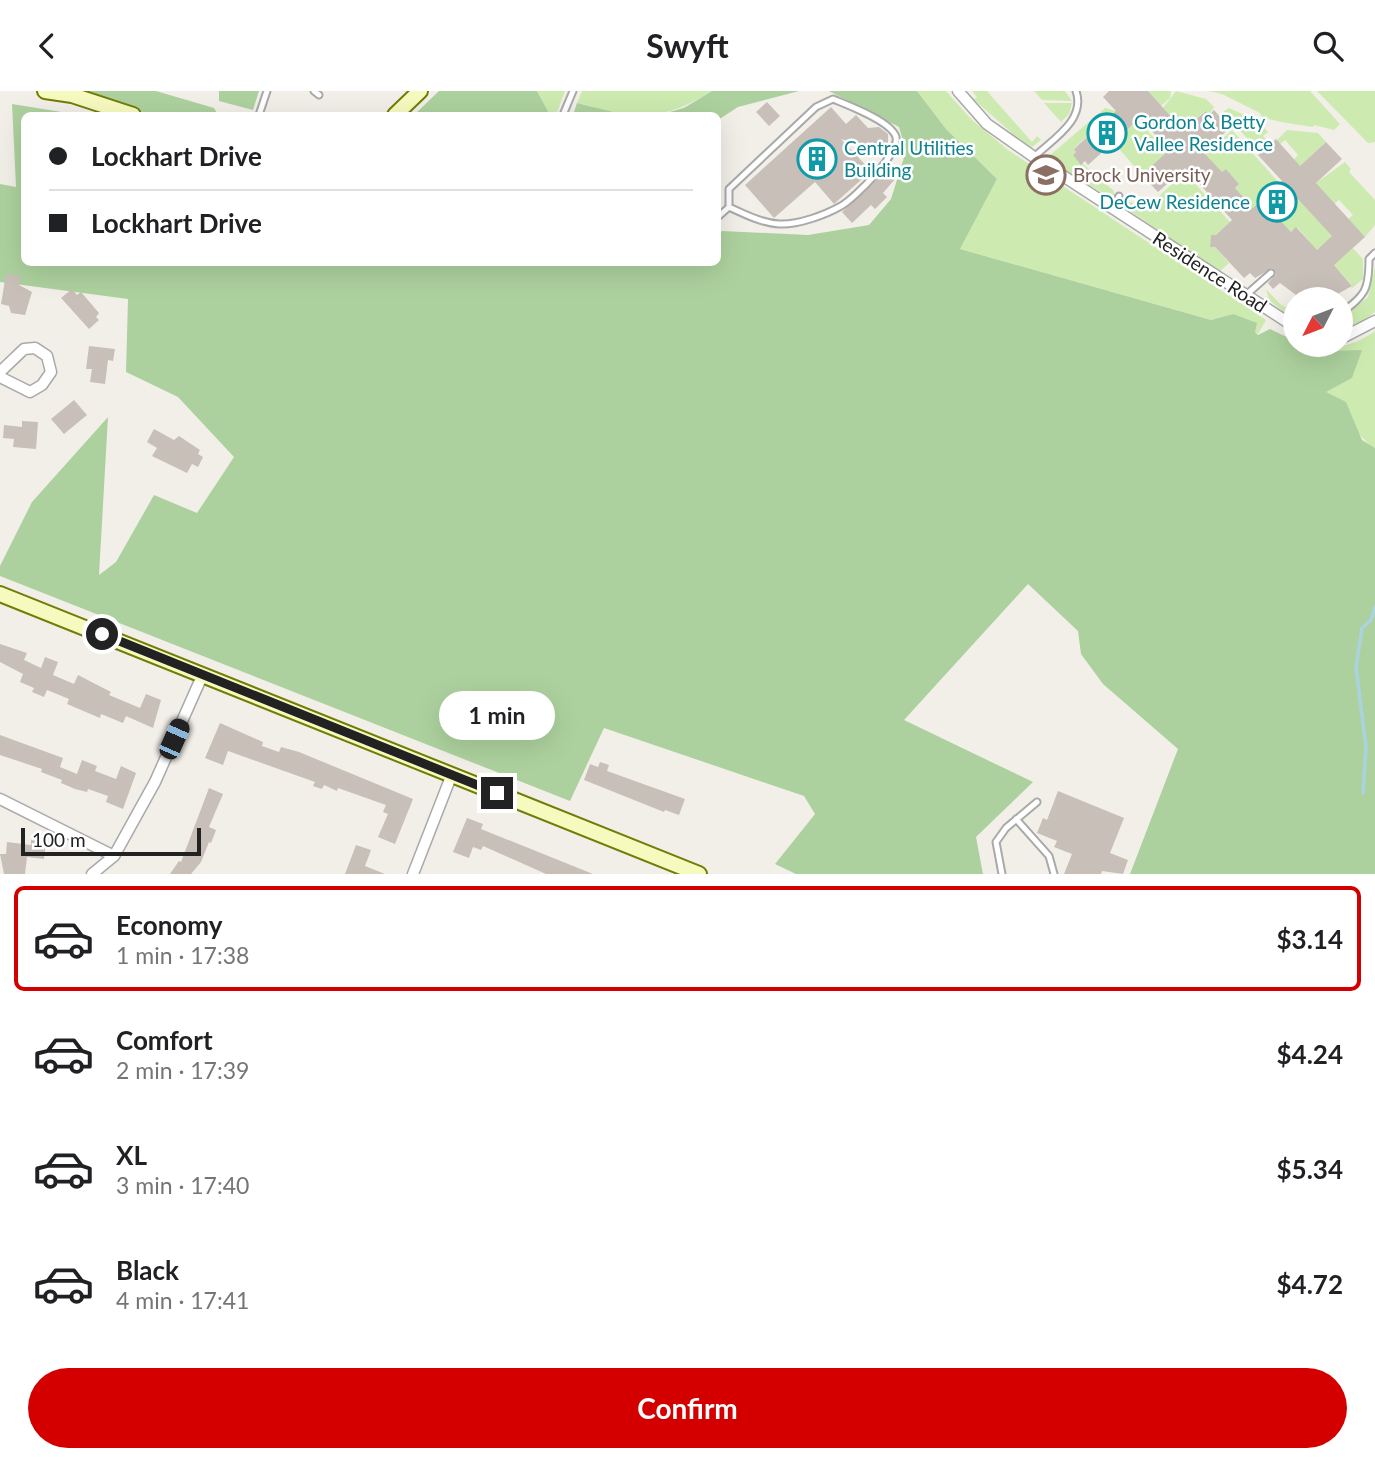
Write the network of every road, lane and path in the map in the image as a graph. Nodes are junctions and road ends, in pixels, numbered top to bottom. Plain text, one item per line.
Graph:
1 (45, 91) edge
2 (267, 91) edge
3 (420, 91) edge
4 (573, 91) edge
5 (958, 91) edge
6 (1076, 91) edge
7 (124, 112) edge
8 (260, 112) edge
9 (397, 112) edge
10 (563, 112) edge
11 (1034, 157) junction
12 (1119, 196) dead end
13 (729, 207) junction
14 (1113, 209) junction
15 (721, 214) edge
16 (1375, 253) edge
17 (1271, 273) dead end
18 (1247, 295) junction
19 (1353, 303) edge
20 (1283, 319) edge
21 (1375, 321) edge
22 (1353, 332) edge
23 (0, 374) edge
24 (0, 594) edge
25 (203, 674) junction
26 (452, 774) junction
27 (0, 799) edge
28 (1037, 802) dead end
29 (1017, 819) junction
30 (114, 856) junction
31 (92, 874) edge
32 (413, 874) edge
33 (699, 874) edge
34 (1002, 874) edge
35 (1054, 874) edge

1 - 7 street
2 - 8 lane
3 - 9 street
4 - 10 lane
5 - 11 street, Residence Road
6 - 11 lane
11 - 14 street, Residence Road
12 - 14 lane
13 - 13 lane
13 - 15 lane
14 - 18 street, Residence Road
16 - 19 lane
17 - 18 lane
18 - 20 street, Residence Road
21 - 22 street
23 - 23 street
24 - 25 street
25 - 26 street
25 - 30 street
26 - 32 street
26 - 33 street
27 - 30 street
28 - 29 lane
29 - 34 lane
29 - 35 lane
30 - 31 street

